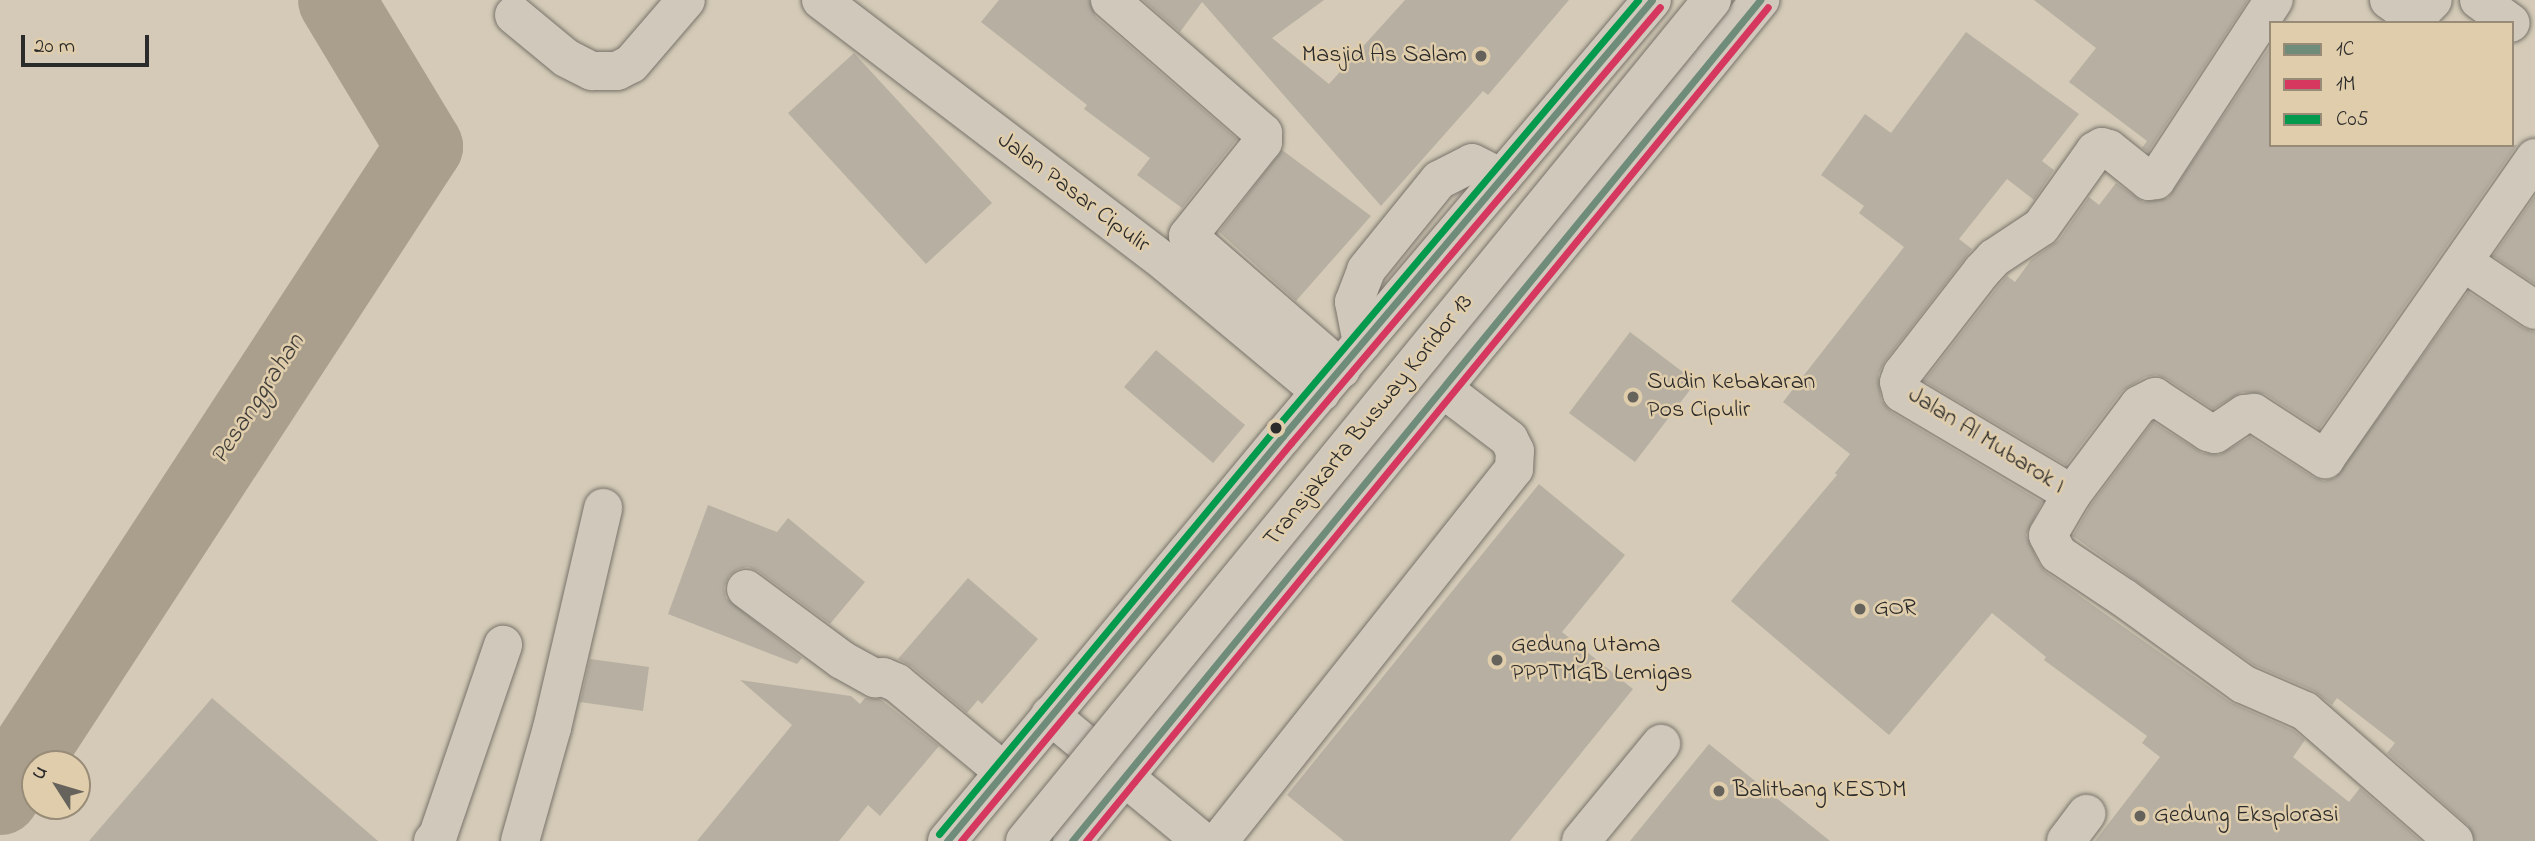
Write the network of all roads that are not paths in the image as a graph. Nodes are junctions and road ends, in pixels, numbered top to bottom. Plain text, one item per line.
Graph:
1 (686, 0) edge
2 (821, 0) edge
3 (1110, 0) edge
4 (1652, 0) edge
5 (1712, 0) edge
6 (1760, 0) edge
7 (2274, 0) edge
8 (2389, 0) edge
9 (2433, 0) edge
10 (2479, 0) edge
11 (514, 15) dead end
12 (2509, 21) edge
13 (2514, 24) edge
14 (2535, 40) edge
15 (2535, 158) edge
16 (1501, 178) junction
17 (1414, 210) junction
18 (1451, 238) junction
19 (1177, 250) junction
20 (2465, 263) junction
21 (1519, 294) junction
22 (2535, 310) edge
23 (1341, 368) junction
24 (1442, 387) junction
25 (2071, 494) junction
26 (603, 508) dead end
27 (746, 589) dead end
28 (503, 645) dead end
29 (1049, 715) junction
30 (1661, 744) dead end
31 (1003, 771) junction
32 (1123, 776) junction
33 (433, 841) edge
34 (520, 841) edge
35 (947, 841) edge
36 (1026, 841) edge
37 (1072, 841) edge
38 (1202, 841) edge
39 (1219, 841) edge
40 (1581, 841) edge
41 (2454, 841) edge

1 - 11 street
2 - 19 street, Jalan Pasar Cipulir
3 - 19 street
4 - 16 street
5 - 36 street, Transjakarta Busway Koridor 13, bridge
6 - 21 street
7 - 25 street, Jalan Al Mubarok I
8 - 9 street
10 - 12 street
13 - 14 street
15 - 20 street
16 - 17 street
16 - 18 street
17 - 18 street
17 - 23 street
18 - 21 street
18 - 23 street
19 - 23 street, Jalan Pasar Cipulir
20 - 22 street
20 - 25 street
21 - 24 street
23 - 29 street
24 - 32 street
24 - 39 street
25 - 41 street, Jalan Al Mubarok I
26 - 34 street
27 - 31 street
28 - 33 street
29 - 31 street
29 - 32 street
30 - 40 street
31 - 35 street
32 - 37 street
32 - 38 street

